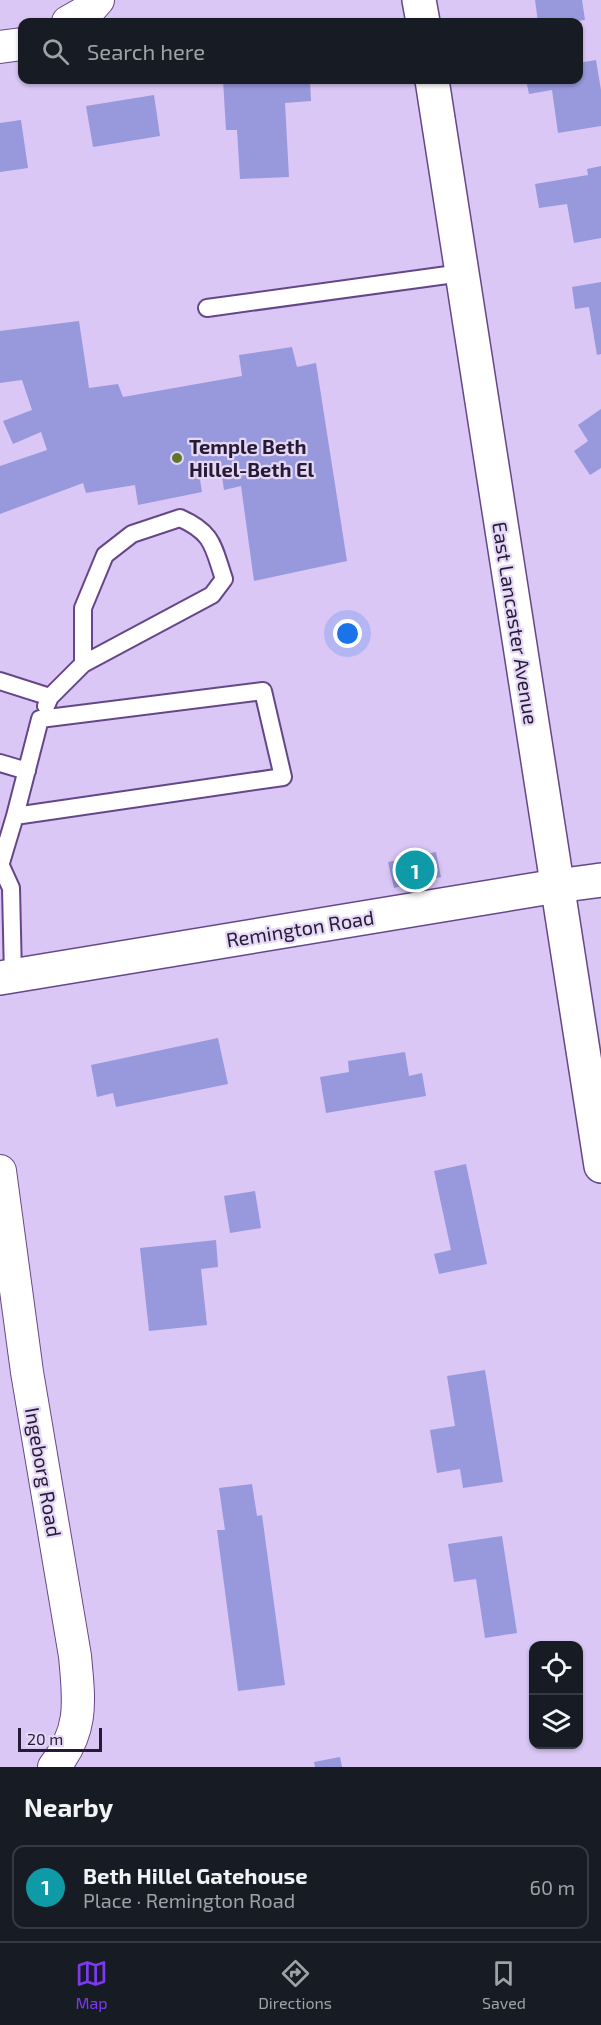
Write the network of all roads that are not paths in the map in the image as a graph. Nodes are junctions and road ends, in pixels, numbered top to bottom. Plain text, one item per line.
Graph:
1 (98, 0) edge
2 (419, 0) edge
3 (75, 18) edge
4 (422, 18) edge
5 (18, 45) edge
6 (0, 47) edge
7 (433, 84) edge
8 (462, 273) junction
9 (207, 308) dead end
10 (83, 664) junction
11 (0, 681) edge
12 (50, 697) junction
13 (40, 720) junction
14 (0, 763) edge
15 (27, 771) junction
16 (15, 816) junction
17 (3, 844) edge
18 (0, 866) edge
19 (601, 880) edge
20 (557, 886) junction
21 (6, 977) edge
22 (601, 1166) edge
23 (0, 1171) edge
24 (54, 1767) edge

1 - 3 street
2 - 4 main road
5 - 6 street
7 - 8 main road, East Lancaster Avenue
8 - 9 lane
8 - 20 main road, East Lancaster Avenue
10 - 10 lane
10 - 12 lane
11 - 12 lane
12 - 13 lane
13 - 15 lane
13 - 16 lane
14 - 15 lane
15 - 16 lane
16 - 17 lane
17 - 18 lane
18 - 21 lane
19 - 20 main road, Remington Road
20 - 21 main road, Remington Road
20 - 22 main road, East Lancaster Avenue
23 - 24 street, Ingeborg Road

